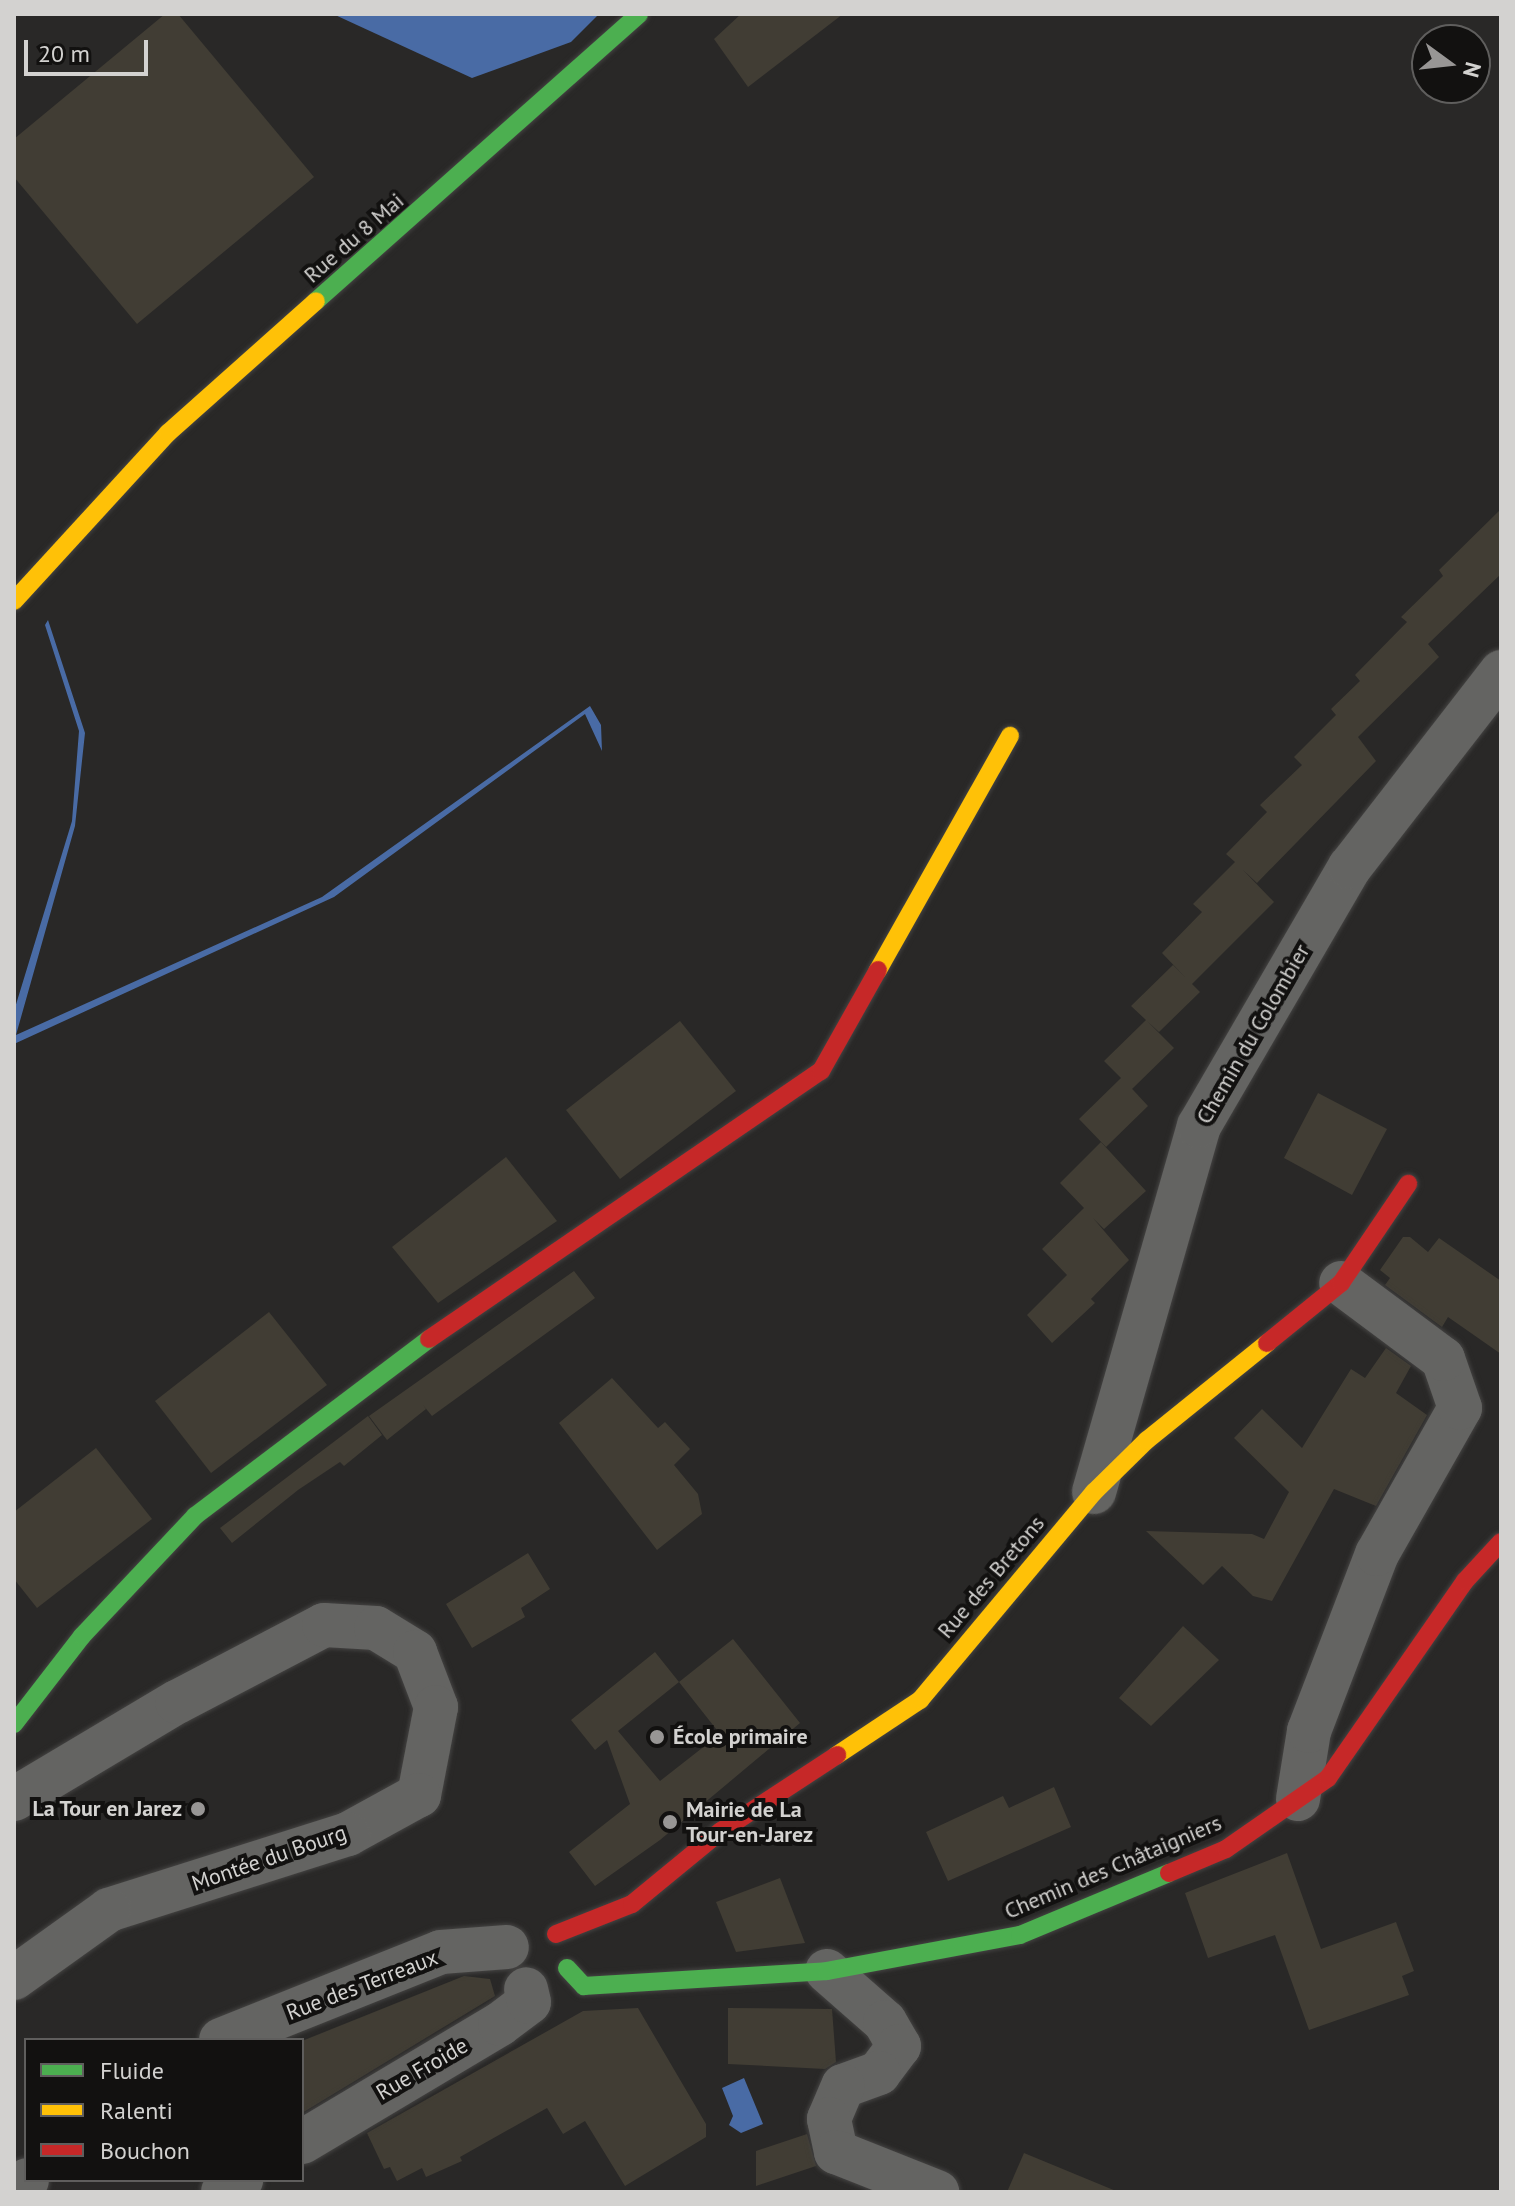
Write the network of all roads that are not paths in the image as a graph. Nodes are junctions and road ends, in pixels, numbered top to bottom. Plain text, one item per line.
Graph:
1 (639, 14) edge
2 (14, 601) edge
3 (1501, 672) edge
4 (1010, 736) dead end
5 (1408, 1184) dead end
6 (1341, 1283) junction
7 (1094, 1492) junction
8 (1501, 1542) edge
9 (14, 1724) edge
10 (14, 1799) edge
11 (1298, 1799) junction
12 (507, 1947) junction
13 (562, 1951) junction
14 (827, 1971) junction
15 (14, 1978) edge
16 (526, 1989) junction
17 (226, 2038) edge
18 (304, 2141) edge
19 (937, 2192) edge

1 - 2 street, Rue du 8 Mai
3 - 7 street, Chemin du Colombier
4 - 9 street
5 - 6 street, Rue des Bretons
6 - 7 street, Rue des Bretons
6 - 11 street
7 - 13 street, Rue des Bretons
8 - 11 street, Chemin des Châtaigniers
10 - 15 street, Montée du Bourg
11 - 14 street, Chemin des Châtaigniers
12 - 13 street
12 - 16 street
12 - 17 street, Rue des Terreaux
13 - 14 street, Chemin des Châtaigniers
13 - 16 street
14 - 19 street
16 - 18 street, Rue Froide

